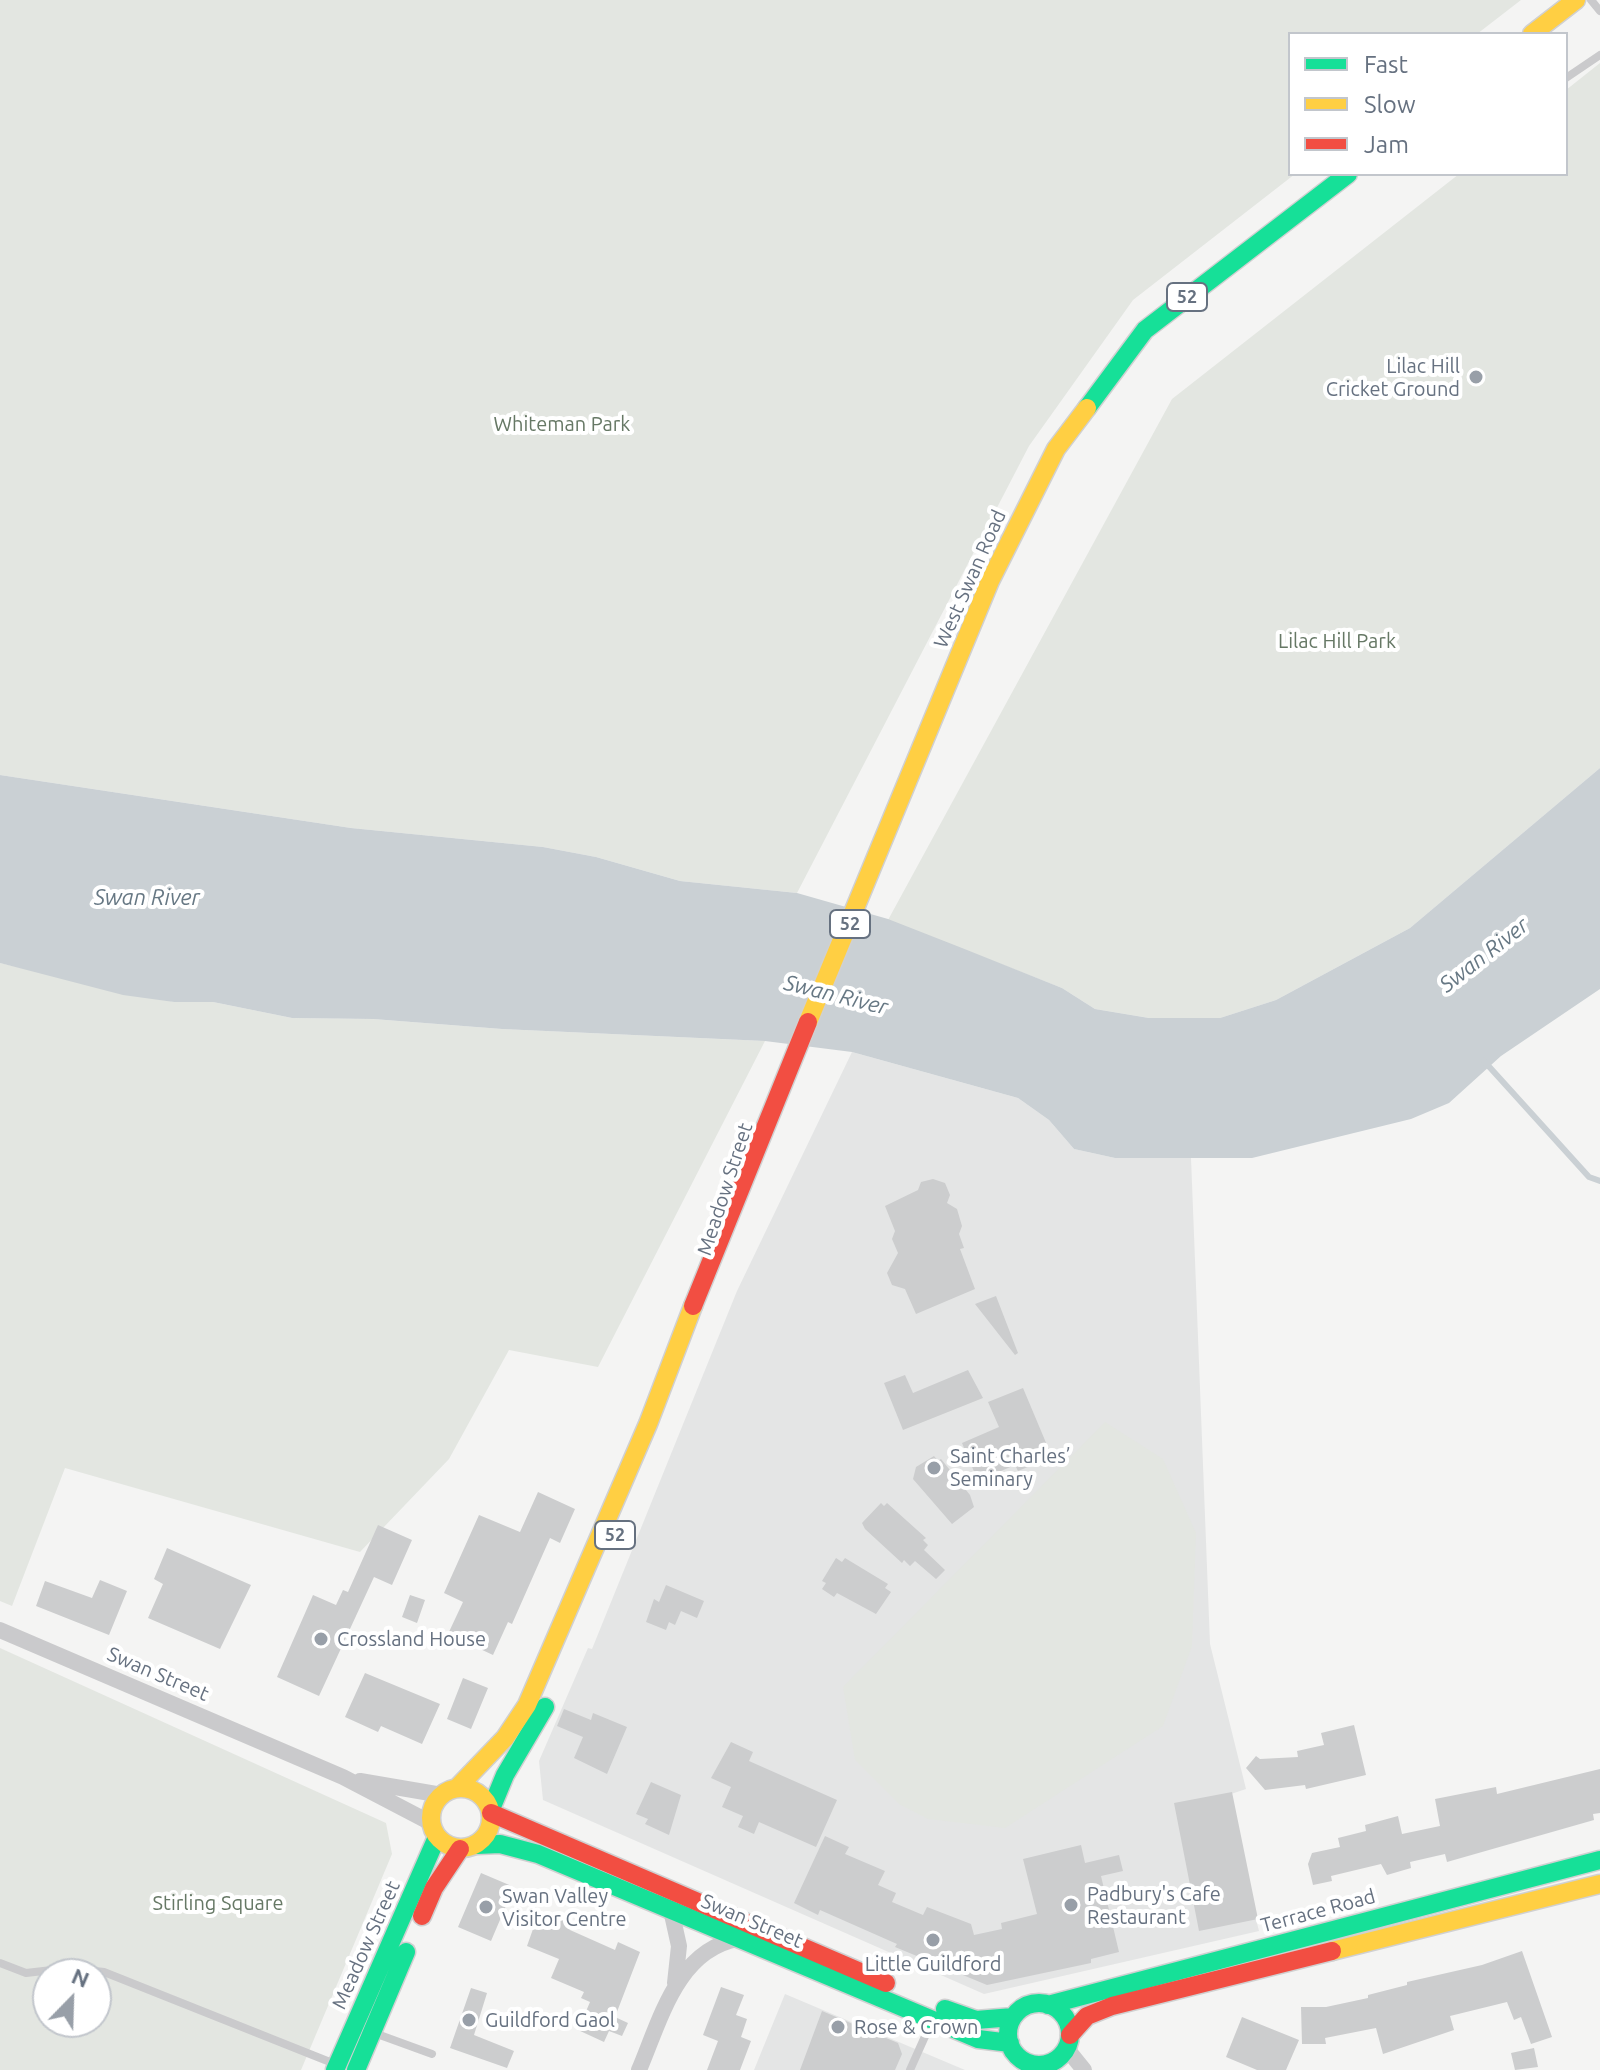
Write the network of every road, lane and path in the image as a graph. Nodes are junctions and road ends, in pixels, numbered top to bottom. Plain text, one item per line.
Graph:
1 (1576, 0) edge
2 (1591, 0) edge
3 (1600, 11) edge
4 (1535, 32) edge
5 (1600, 55) edge
6 (1568, 77) edge
7 (1345, 176) edge
8 (777, 1104) junction
9 (0, 1630) edge
10 (343, 1777) junction
11 (449, 1792) junction
12 (491, 1811) junction
13 (434, 1830) junction
14 (468, 1847) junction
15 (1600, 1860) edge
16 (1600, 1884) edge
17 (671, 1910) junction
18 (740, 1939) junction
19 (0, 1963) edge
20 (671, 1996) junction
21 (1048, 2005) junction
22 (935, 2013) junction
23 (1013, 2017) junction
24 (363, 2028) junction
25 (1068, 2042) junction
26 (1010, 2043) junction
27 (432, 2054) dead end
28 (336, 2068) edge
29 (1046, 2068) edge
30 (356, 2070) edge
31 (639, 2070) edge
32 (910, 2070) edge
33 (1084, 2070) edge

1 - 4 main road
2 - 3 lane
5 - 6 lane
7 - 8 main road, West Swan Road / 52
8 - 11 main road, Meadow Street / 52
8 - 12 main road, Meadow Street / 52
9 - 10 street, Swan Street
10 - 11 street, Swan Street
10 - 13 street, Swan Street
11 - 12 main road
11 - 13 main road, 52
12 - 14 main road, 52
12 - 22 main road, Swan Street
13 - 14 main road
13 - 24 main road, Meadow Street / 52
14 - 17 main road, Swan Street
14 - 24 main road, Meadow Street / 52
15 - 21 main road, Terrace Road
16 - 25 main road, Terrace Road
17 - 18 main road, Swan Street
17 - 20 street
18 - 20 street
18 - 22 main road, Swan Street
19 - 28 lane
20 - 31 street
21 - 23 main road
21 - 25 main road
22 - 23 main road, Swan Street
22 - 26 main road, Swan Street
22 - 32 lane
23 - 26 main road
24 - 27 lane
24 - 28 main road, Meadow Street / 52
24 - 30 main road, Meadow Street / 52
25 - 29 main road
25 - 33 street
26 - 29 main road

